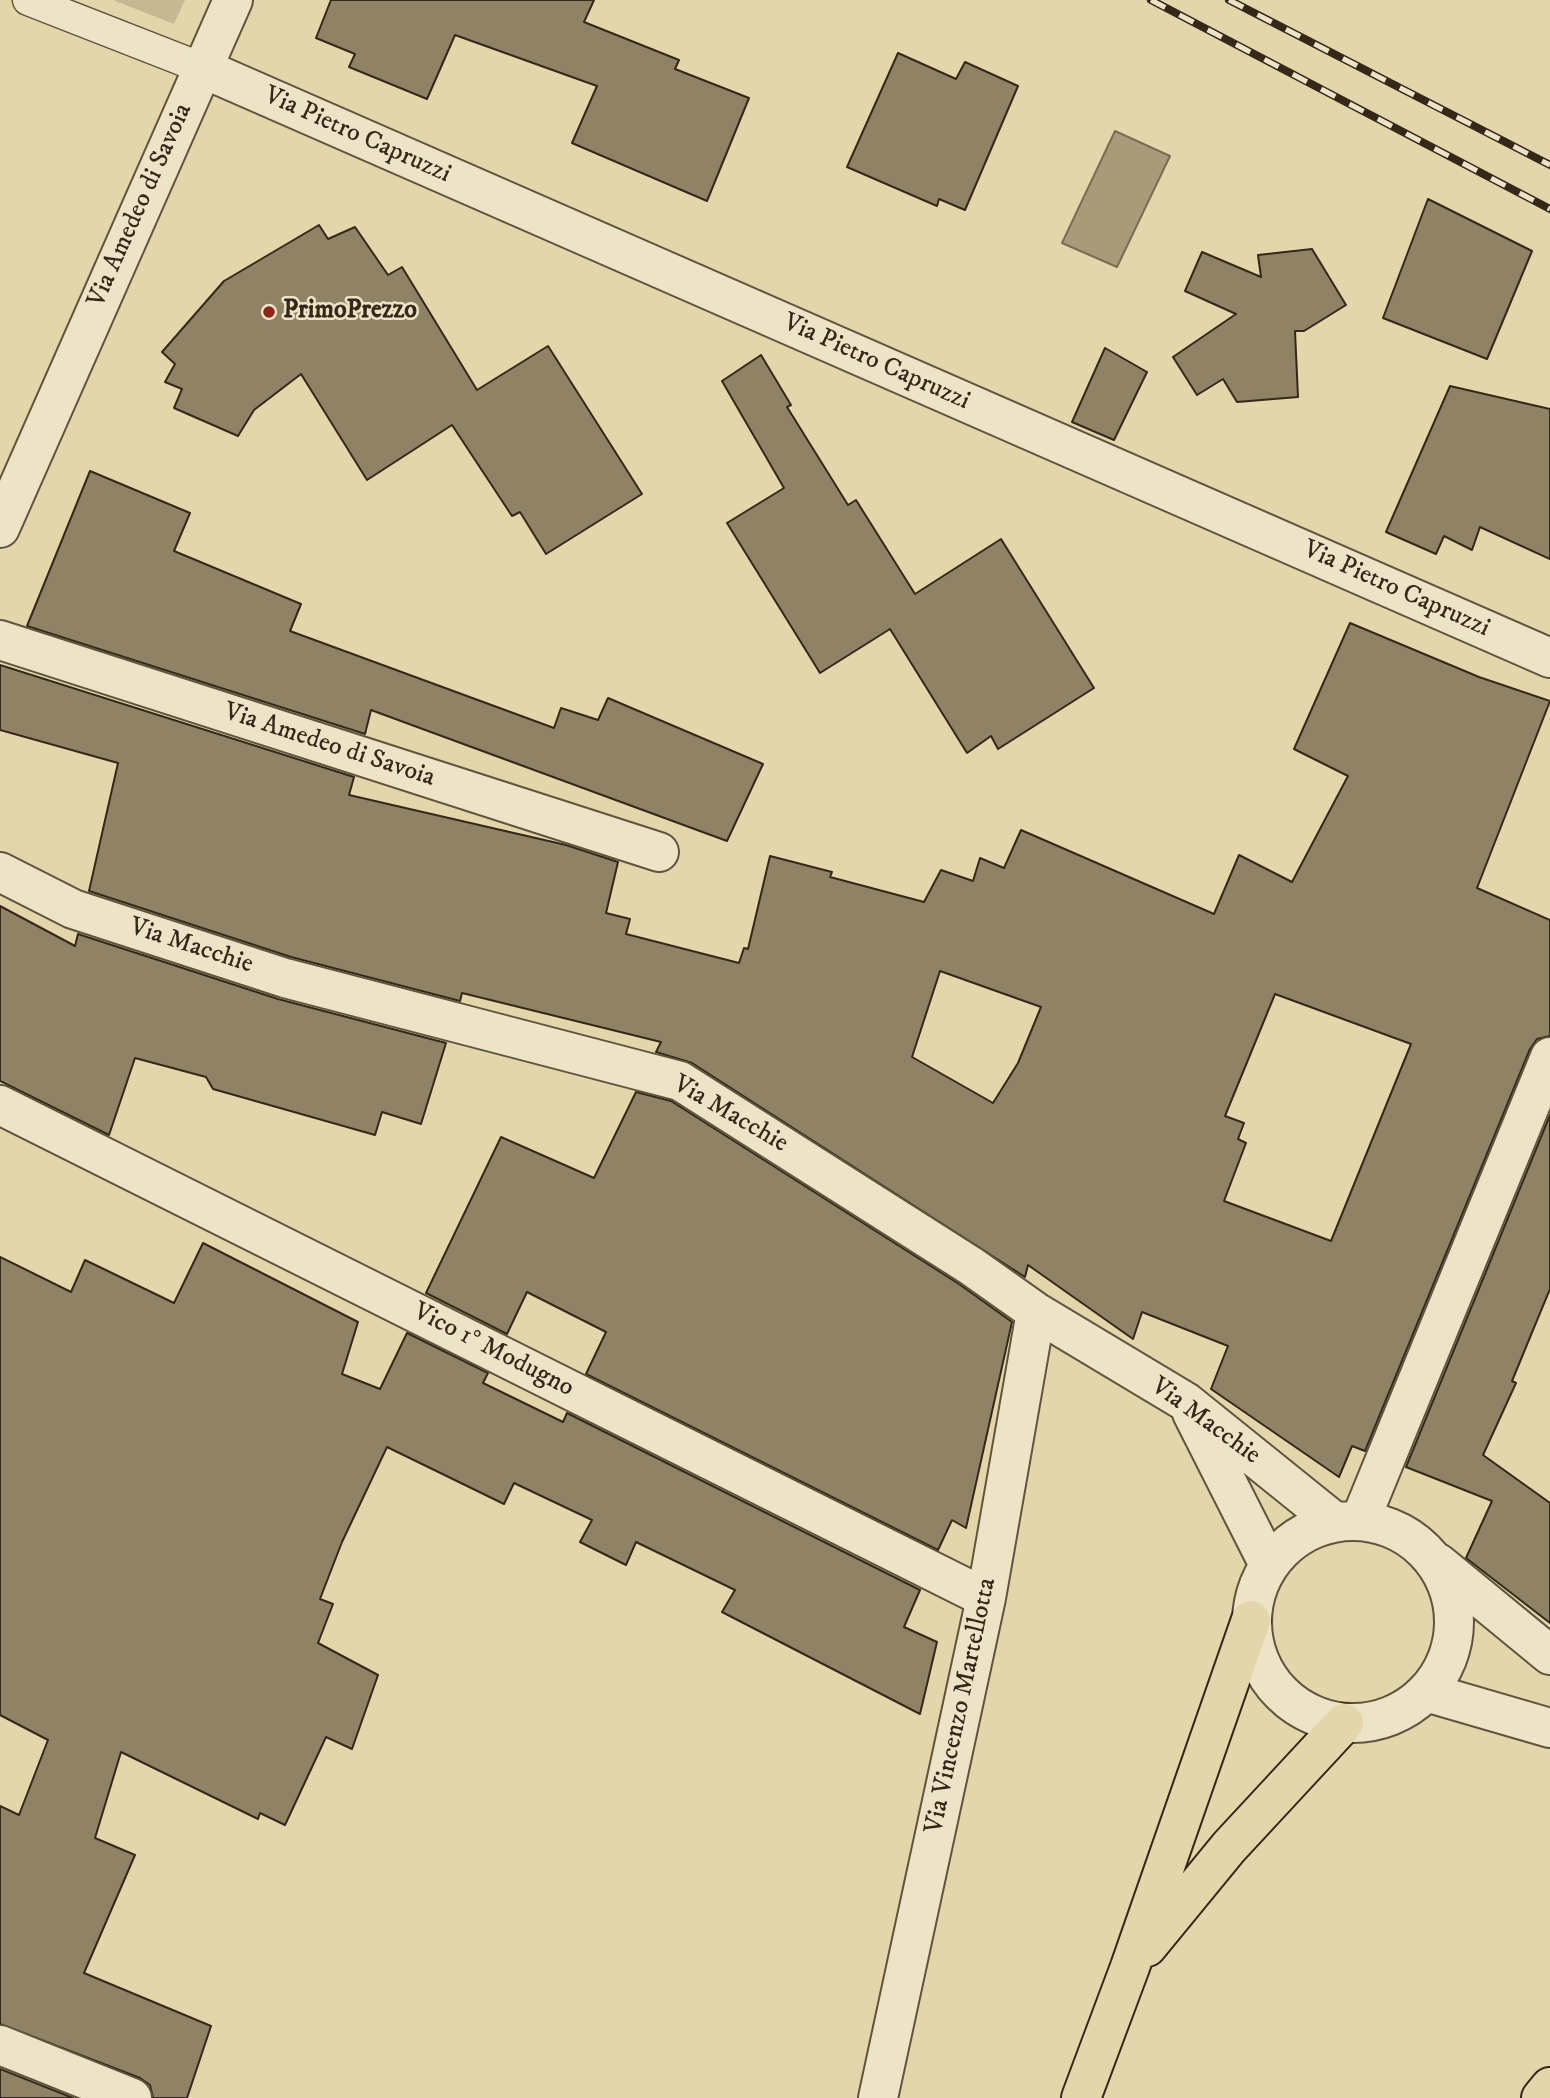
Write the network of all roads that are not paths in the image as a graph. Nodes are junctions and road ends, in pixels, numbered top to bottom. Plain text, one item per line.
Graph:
1 (29, 0) edge
2 (233, 0) edge
3 (202, 68) junction
4 (0, 528) edge
5 (0, 640) edge
6 (1550, 658) edge
7 (659, 852) dead end
8 (0, 872) edge
9 (1550, 1057) edge
10 (0, 1105) edge
11 (1036, 1312) junction
12 (1186, 1402) junction
13 (1348, 1522) junction
14 (1432, 1558) junction
15 (1269, 1564) junction
16 (986, 1598) junction
17 (1251, 1620) junction
18 (1550, 1655) edge
19 (1426, 1692) junction
20 (1344, 1723) junction
21 (1550, 1728) edge
22 (1130, 1967) junction
23 (0, 2045) edge
24 (1550, 2087) edge
25 (132, 2098) edge
26 (878, 2098) edge
27 (1081, 2098) edge
28 (1541, 2098) edge

1 - 3 lane
2 - 3 street, Via Amedeo di Savoia
3 - 4 street, Via Amedeo di Savoia
3 - 6 street, Via Pietro Capruzzi
5 - 7 street, Via Amedeo di Savoia
8 - 11 street, Via Macchie
9 - 13 street
10 - 16 street, Vico 1° Modugno
11 - 12 street, Via Macchie
11 - 16 street, Via Vincenzo Martellotta
12 - 13 street, Via Macchie
12 - 15 street
13 - 14 street
13 - 15 street
14 - 18 street
14 - 19 street
15 - 17 street
16 - 26 street, Via Vincenzo Martellotta
17 - 20 street
17 - 22 highway
19 - 20 street
19 - 21 street
20 - 22 highway
22 - 27 highway
23 - 25 street
24 - 28 highway

